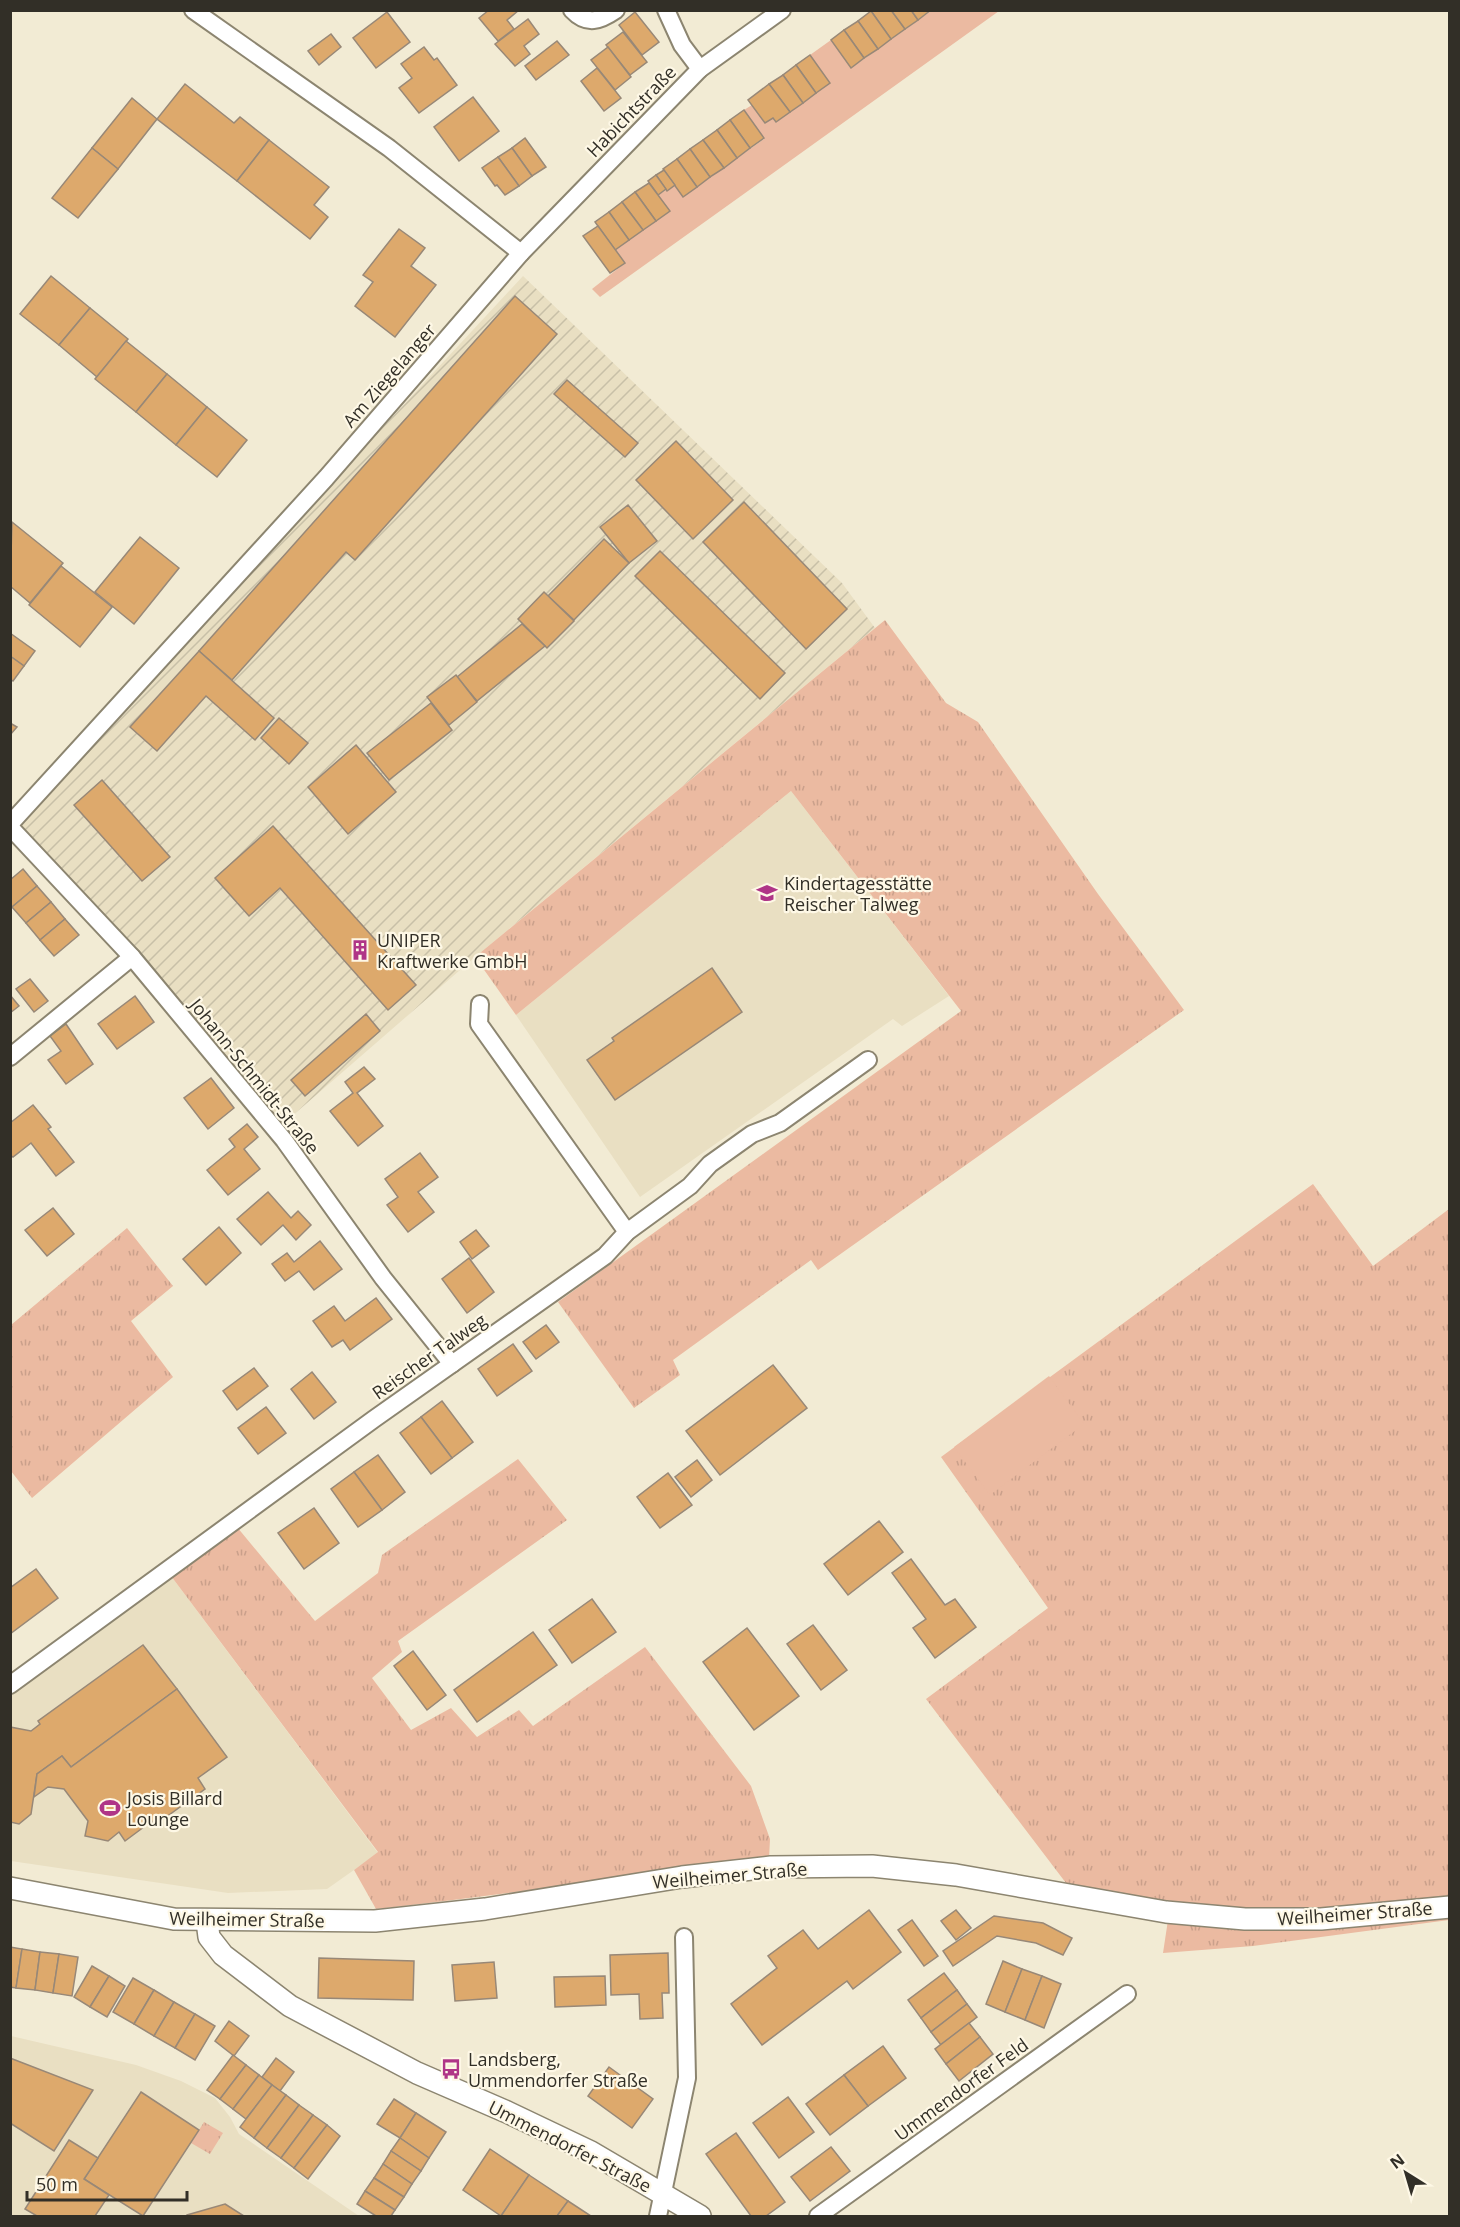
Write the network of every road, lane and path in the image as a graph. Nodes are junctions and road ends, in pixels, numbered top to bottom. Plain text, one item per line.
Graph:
1 (193, 10) edge
2 (572, 10) edge
3 (616, 10) edge
4 (666, 10) edge
5 (782, 10) edge
6 (700, 69) junction
7 (521, 253) junction
8 (10, 825) edge
9 (132, 957) junction
10 (480, 1004) dead end
11 (10, 1057) edge
12 (868, 1060) dead end
13 (627, 1232) junction
14 (452, 1364) junction
15 (10, 1685) edge
16 (10, 1888) edge
17 (1449, 1907) edge
18 (207, 1921) junction
19 (684, 1937) dead end
20 (1127, 1994) dead end
21 (663, 2193) junction
22 (658, 2217) edge
23 (700, 2217) edge
24 (818, 2217) edge

1 - 7 street
2 - 3 street
4 - 6 street
5 - 6 street, Habichtstraße
6 - 7 street, Habichtstraße
7 - 8 street, Am Ziegelanger
8 - 9 street, Johann-Schmidt-Straße
9 - 11 street
9 - 14 street, Johann-Schmidt-Straße
10 - 13 street
12 - 13 street, Reischer Talweg
13 - 14 street, Reischer Talweg
14 - 15 street, Reischer Talweg
16 - 18 street, Weilheimer Straße
17 - 18 street, Weilheimer Straße
18 - 21 street, Ummendorfer Straße
19 - 21 street
20 - 24 street, Ummendorfer Feld
21 - 22 street
21 - 23 street, Ummendorfer Straße

